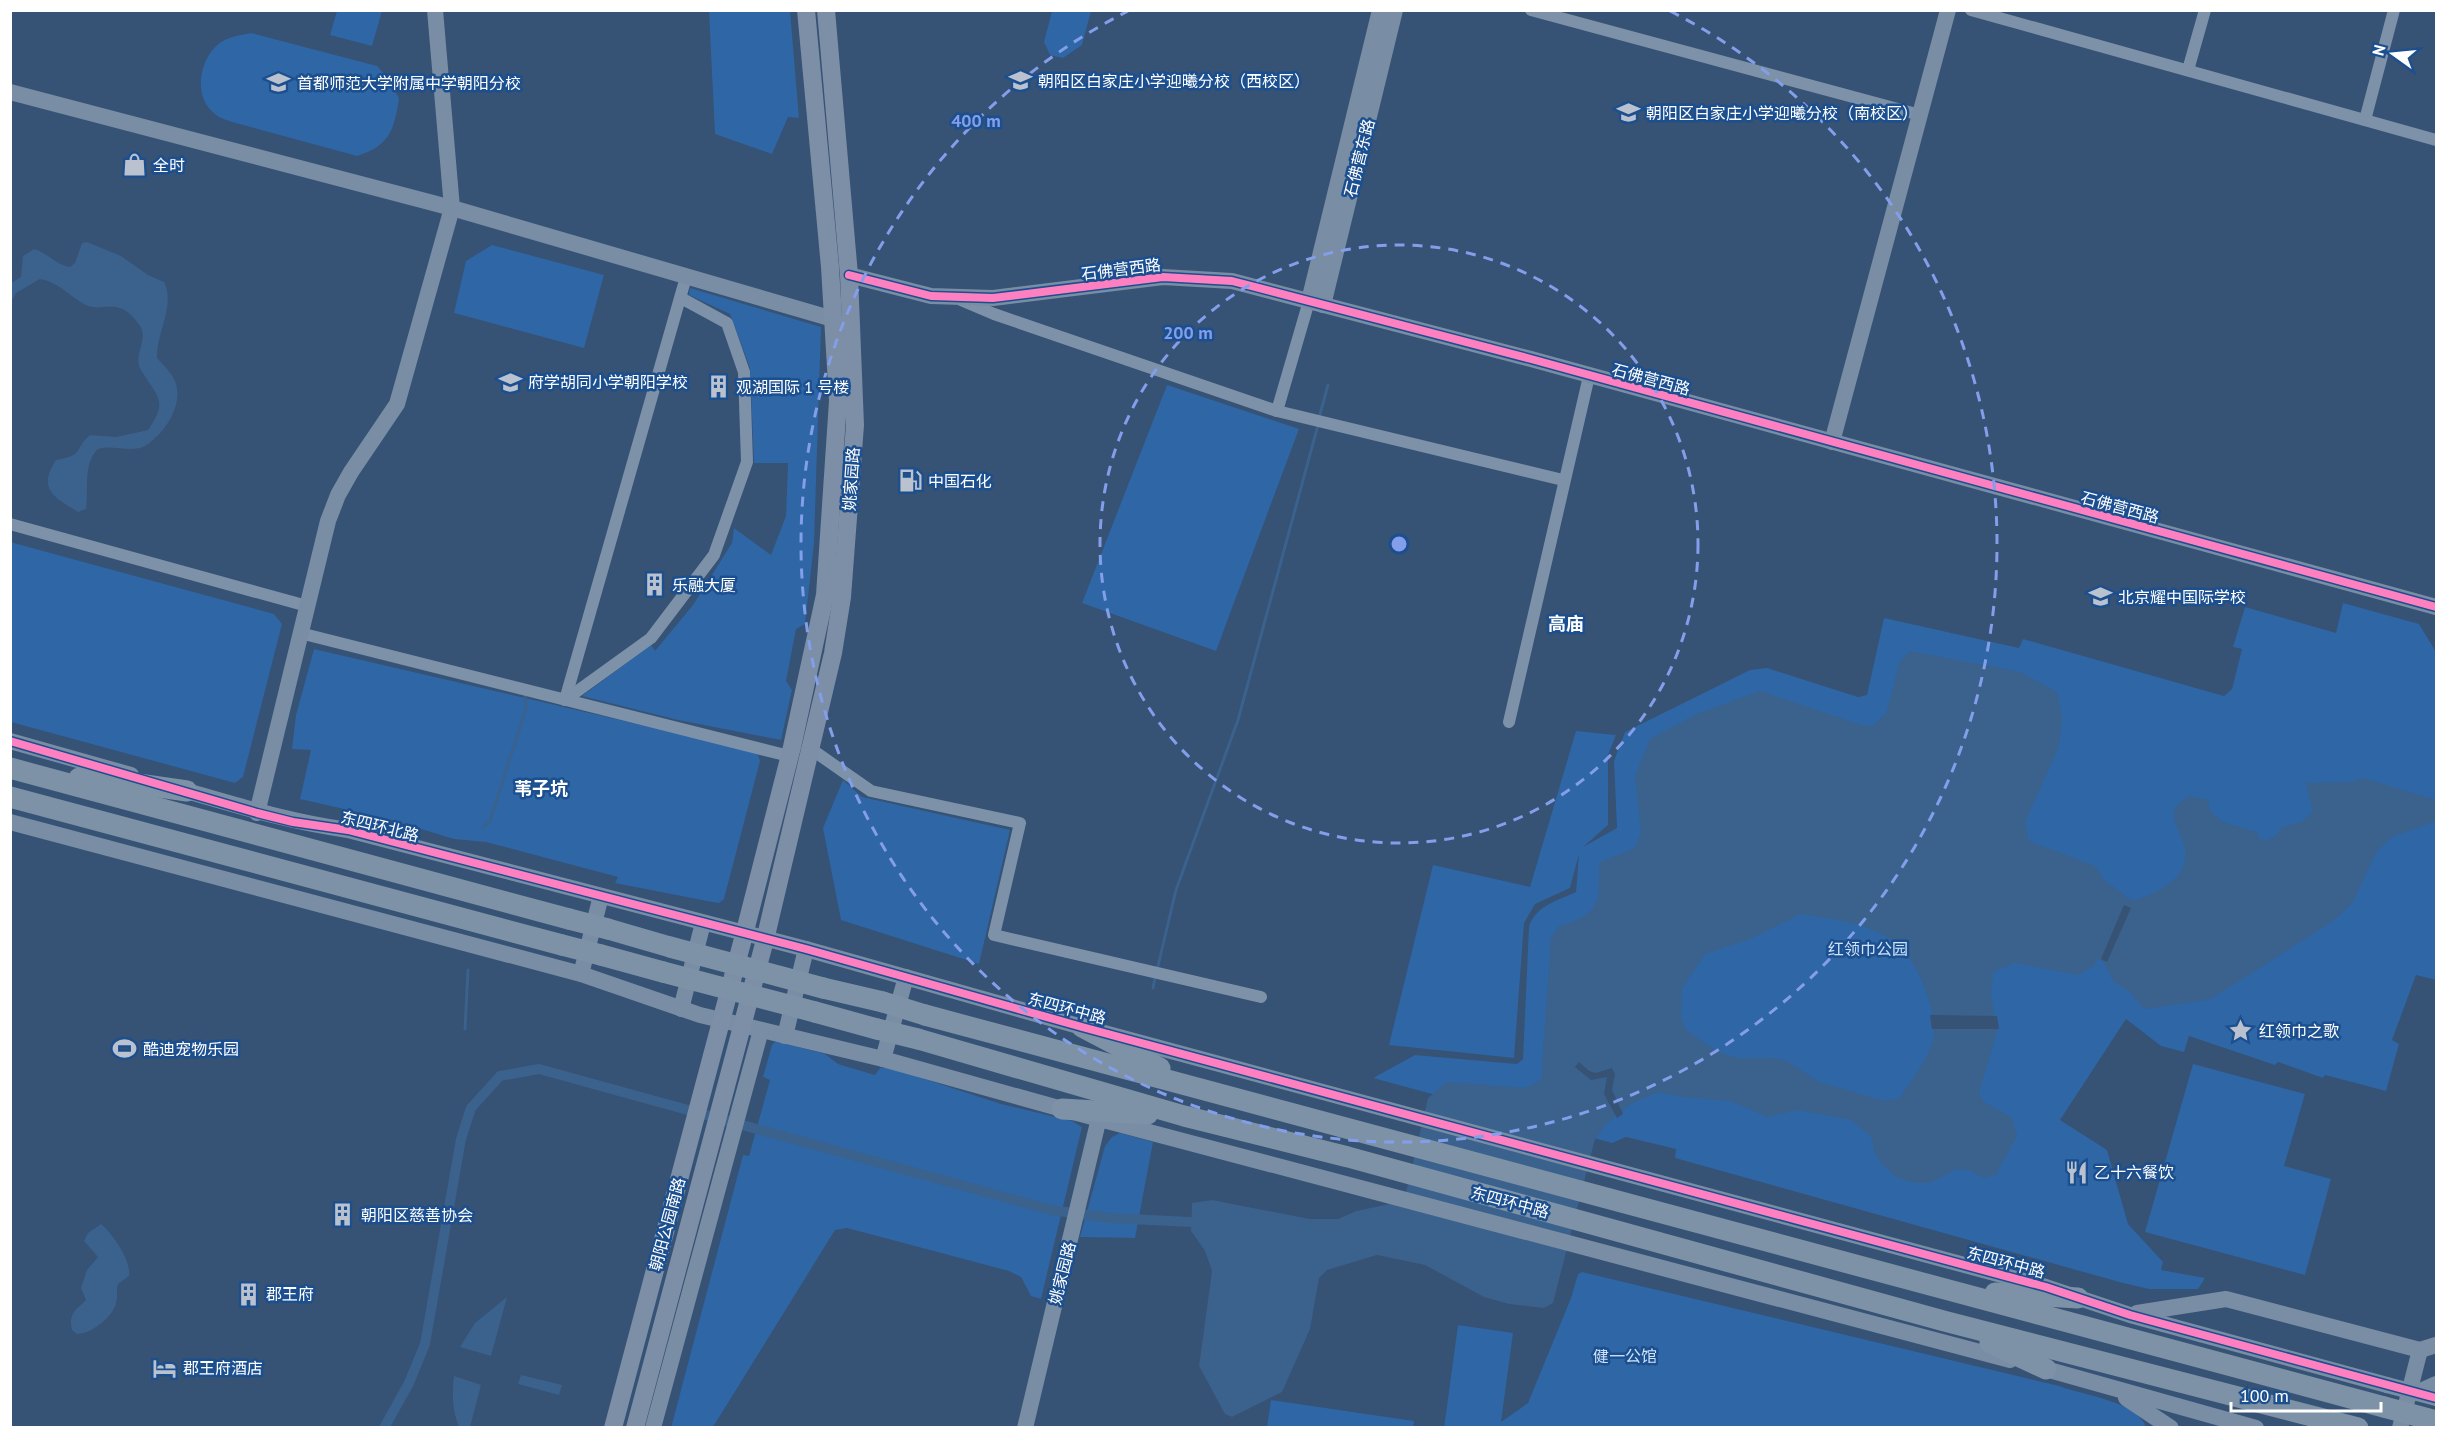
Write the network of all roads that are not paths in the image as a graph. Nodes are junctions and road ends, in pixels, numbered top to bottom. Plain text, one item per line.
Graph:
1 (435, 10) edge
2 (806, 10) edge
3 (826, 10) edge
4 (1380, 10) edge
5 (1395, 10) edge
6 (1531, 10) edge
7 (1948, 10) edge
8 (1971, 10) edge
9 (2205, 10) edge
10 (2394, 10) edge
11 (2188, 70) junction
12 (10, 92) edge
13 (1920, 115) junction
14 (2366, 120) junction
15 (2436, 140) edge
16 (452, 208) junction
17 (848, 270) junction
18 (686, 278) junction
19 (954, 297) junction
20 (681, 298) junction
21 (1316, 303) junction
22 (833, 319) junction
23 (1589, 376) junction
24 (1277, 411) junction
25 (1832, 442) junction
26 (1563, 480) junction
27 (10, 524) edge
28 (2436, 605) edge
29 (307, 606) junction
30 (300, 633) junction
31 (565, 700) junction
32 (1509, 722) dead end
33 (10, 741) edge
34 (811, 749) junction
35 (789, 756) junction
36 (10, 768) edge
37 (57, 781) junction
38 (187, 791) junction
39 (10, 797) edge
40 (257, 813) junction
41 (10, 822) edge
42 (601, 897) junction
43 (704, 923) junction
44 (744, 935) junction
45 (765, 940) junction
46 (806, 949) junction
47 (581, 974) junction
48 (906, 977) junction
49 (1262, 997) dead end
50 (681, 1009) junction
51 (721, 1021) junction
52 (742, 1026) junction
53 (1082, 1027) junction
54 (761, 1030) junction
55 (785, 1036) junction
56 (883, 1059) junction
57 (1192, 1086) junction
58 (736, 1090) junction
59 (1062, 1109) junction
60 (1184, 1116) junction
61 (1100, 1118) junction
62 (1950, 1290) junction
63 (2078, 1298) junction
64 (2130, 1315) junction
65 (1944, 1321) junction
66 (2436, 1345) edge
67 (2420, 1350) junction
68 (2046, 1369) junction
69 (2436, 1384) edge
70 (2112, 1389) junction
71 (2416, 1393) junction
72 (2436, 1398) edge
73 (2436, 1421) edge
74 (613, 1428) edge
75 (635, 1428) edge
76 (653, 1428) edge
77 (1025, 1428) edge
78 (2172, 1428) edge
79 (2256, 1428) edge
80 (2358, 1428) edge
81 (2400, 1428) edge

1 - 16 street
2 - 22 main road, 姚家园路
3 - 17 main road, 姚家园路
4 - 21 street, 石佛营东路
5 - 21 street, 石佛营东路
6 - 13 street
7 - 13 street
8 - 11 street
9 - 11 street
10 - 14 street
11 - 14 street
12 - 16 street
13 - 25 street
14 - 15 street
16 - 18 street
16 - 29 street
17 - 19 street, 石佛营西路
17 - 34 main road, 姚家园路
18 - 20 street
18 - 22 street
19 - 21 street, 石佛营西路
19 - 24 street
20 - 31 street
20 - 31 street
21 - 23 street, 石佛营西路
21 - 24 street
22 - 35 main road, 姚家园路
23 - 25 street, 石佛营西路
23 - 26 street
24 - 26 street
25 - 28 street, 石佛营西路
26 - 32 street
27 - 29 street
29 - 30 street
30 - 31 street
30 - 40 street
31 - 35 street
33 - 38 street, 东四环北路
34 - 45 main road, 姚家园路
34 - 49 street
35 - 44 main road, 姚家园路
36 - 37 highway
37 - 38 highway
37 - 57 highway, 东四环中路, bridge
38 - 40 street, 东四环北路
39 - 60 highway, 东四环中路, bridge
40 - 42 street, 东四环北路
41 - 47 street
42 - 43 street, 东四环北路
42 - 47 street
43 - 44 street, 东四环北路
43 - 50 street
44 - 45 street, 东四环北路
44 - 51 main road, 姚家园路
45 - 46 street, 东四环中路
45 - 52 main road, 姚家园路
46 - 48 street, 东四环中路
46 - 55 street
47 - 50 street
48 - 53 street, 东四环中路
48 - 56 street
50 - 51 street
51 - 52 street
51 - 74 main road, 朝阳公园南路
52 - 54 street
52 - 58 main road, 朝阳公园南路
53 - 57 highway
53 - 63 street, 东四环中路
54 - 55 street
54 - 58 street, 朝阳公园南路
55 - 56 street
56 - 59 street
57 - 62 highway, 东四环中路
58 - 75 main road, 朝阳公园南路
58 - 76 street, 朝阳公园南路
59 - 60 highway
59 - 61 street
60 - 65 highway, 东四环中路
61 - 68 street
61 - 77 street, 姚家园路
62 - 63 highway
62 - 73 highway, 东四环中路, bridge
63 - 64 street, 东四环中路
64 - 67 street
64 - 71 street, 东四环中路, bridge
65 - 68 highway
65 - 80 highway, 东四环中路
66 - 67 street
67 - 81 street
68 - 70 street
69 - 71 street
70 - 78 street
70 - 79 street
71 - 72 street, 东四环中路, bridge

